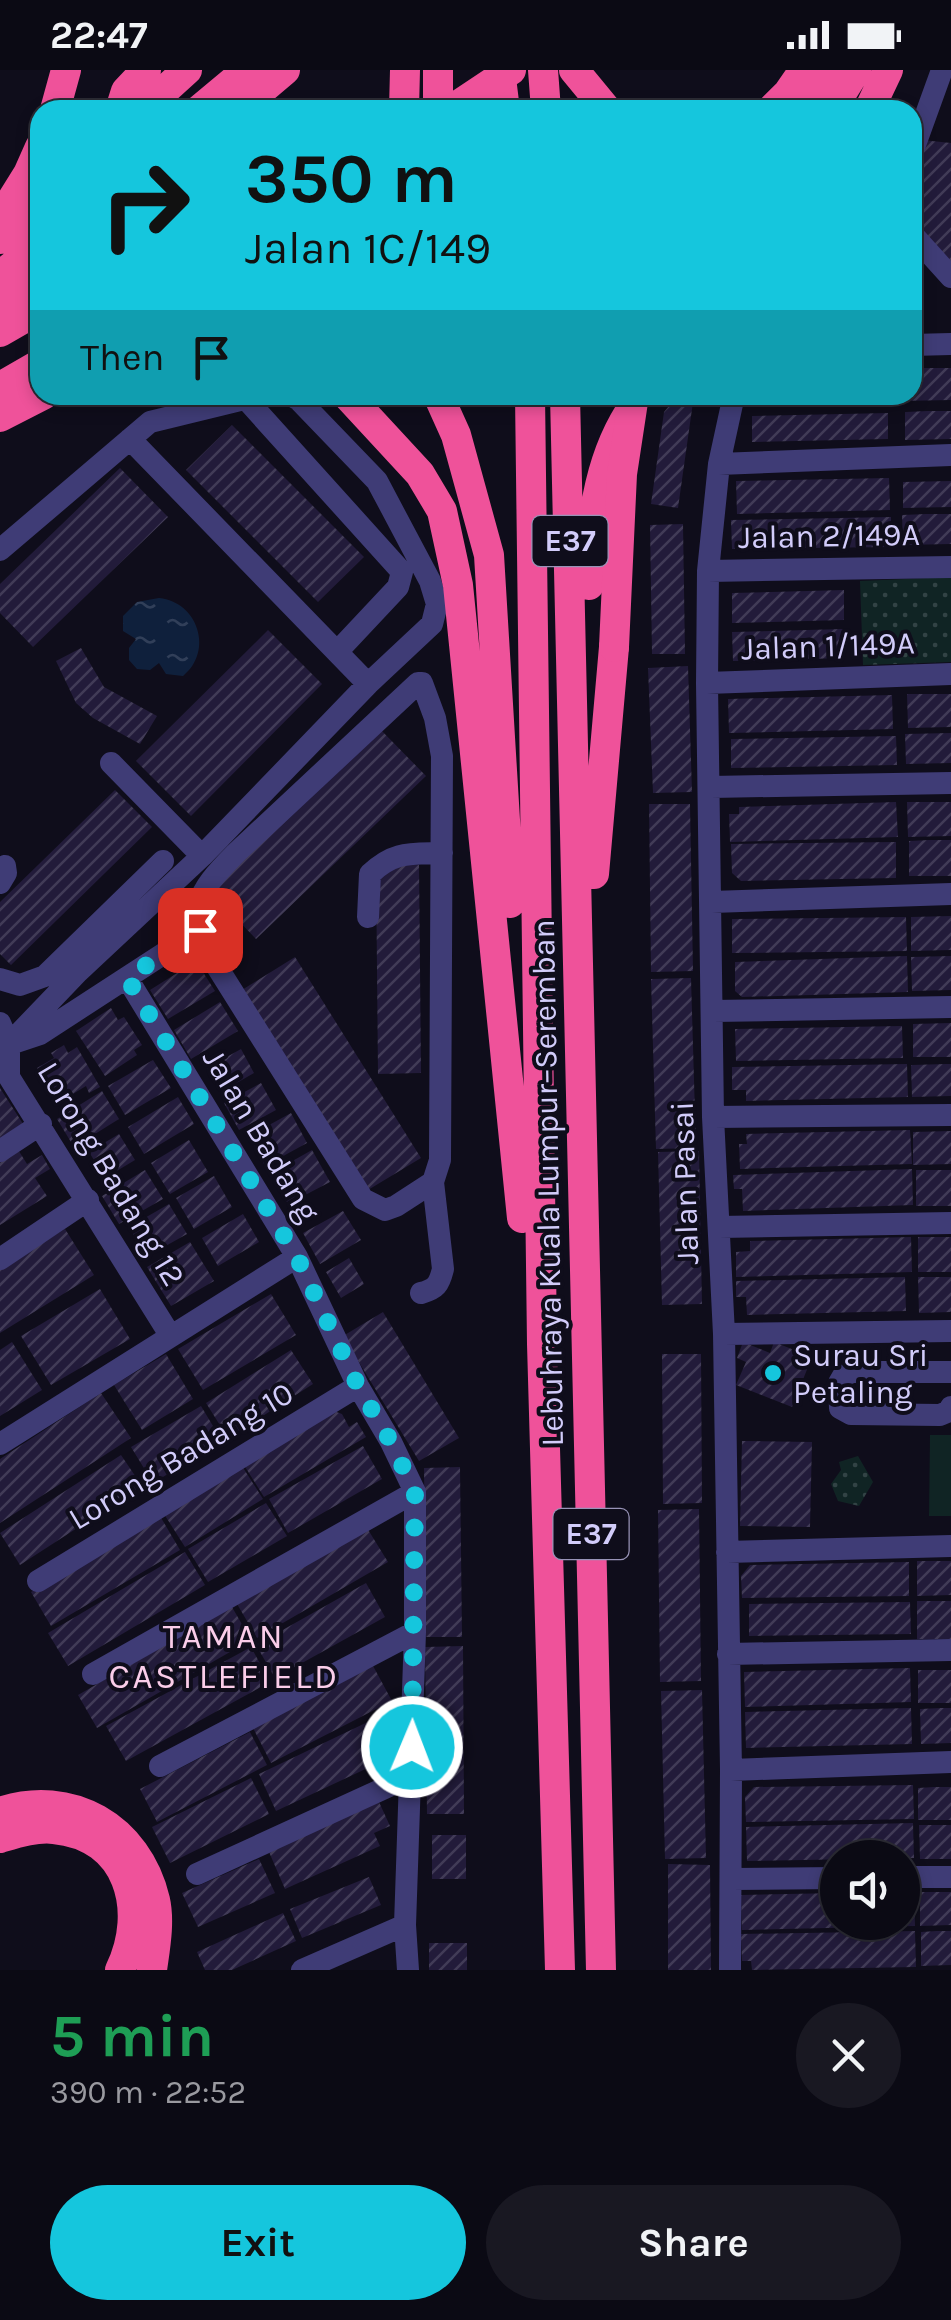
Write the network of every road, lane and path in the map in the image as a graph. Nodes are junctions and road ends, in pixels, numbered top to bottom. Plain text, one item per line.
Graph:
1 (66, 70) edge
2 (146, 70) edge
3 (187, 70) edge
4 (247, 70) edge
5 (285, 70) edge
6 (405, 70) edge
7 (438, 70) edge
8 (500, 70) edge
9 (512, 70) edge
10 (543, 70) edge
11 (574, 70) edge
12 (804, 70) edge
13 (831, 70) edge
14 (856, 70) edge
15 (888, 70) edge
16 (942, 70) edge
17 (58, 100) edge
18 (123, 100) edge
19 (154, 100) edge
20 (211, 100) edge
21 (250, 100) edge
22 (404, 100) edge
23 (438, 100) edge
24 (466, 100) edge
25 (504, 100) edge
26 (545, 100) edge
27 (599, 100) edge
28 (781, 100) edge
29 (812, 100) edge
30 (837, 100) edge
31 (874, 100) edge
32 (922, 125) edge
33 (30, 170) edge
34 (30, 214) edge
35 (0, 219) edge
36 (0, 240) edge
37 (922, 245) edge
38 (30, 252) edge
39 (0, 276) edge
40 (951, 277) edge
41 (30, 284) edge
42 (0, 306) edge
43 (30, 315) edge
44 (0, 332) edge
45 (951, 344) edge
46 (922, 345) edge
47 (30, 370) edge
48 (0, 387) edge
49 (30, 402) edge
50 (217, 405) edge
51 (261, 405) edge
52 (304, 405) edge
53 (356, 405) edge
54 (425, 405) edge
55 (442, 405) edge
56 (566, 405) edge
57 (633, 405) edge
58 (636, 405) edge
59 (732, 405) edge
60 (531, 406) edge
61 (0, 418) edge
62 (130, 439) junction
63 (459, 454) junction
64 (951, 455) edge
65 (718, 464) junction
66 (0, 550) edge
67 (951, 566) edge
68 (708, 570) junction
69 (337, 652) junction
70 (573, 666) junction
71 (951, 674) edge
72 (368, 684) junction
73 (707, 684) junction
74 (112, 763) dead end
75 (951, 784) edge
76 (711, 787) junction
77 (442, 853) junction
78 (202, 856) junction
79 (163, 861) dead end
80 (951, 894) edge
81 (712, 902) junction
82 (368, 917) dead end
83 (200, 930) junction
84 (127, 978) junction
85 (10, 982) edge
86 (951, 1007) edge
87 (43, 1010) junction
88 (713, 1011) junction
89 (3, 1039) edge
90 (580, 1039) junction
91 (5, 1080) edge
92 (714, 1116) junction
93 (951, 1116) edge
94 (41, 1124) junction
95 (0, 1152) edge
96 (539, 1164) junction
97 (433, 1182) junction
98 (88, 1200) junction
99 (951, 1223) edge
100 (719, 1227) junction
101 (297, 1257) junction
102 (0, 1259) edge
103 (420, 1293) dead end
104 (951, 1331) edge
105 (170, 1334) junction
106 (724, 1334) junction
107 (542, 1344) junction
108 (951, 1372) edge
109 (358, 1386) junction
110 (951, 1406) edge
111 (0, 1444) edge
112 (415, 1492) junction
113 (951, 1546) edge
114 (727, 1552) junction
115 (38, 1581) dead end
116 (415, 1632) junction
117 (951, 1650) edge
118 (728, 1654) junction
119 (93, 1674) dead end
120 (951, 1762) edge
121 (160, 1766) dead end
122 (731, 1770) junction
123 (411, 1776) junction
124 (1, 1824) edge
125 (197, 1874) dead end
126 (951, 1876) edge
127 (920, 1877) edge
128 (820, 1878) edge
129 (731, 1879) junction
130 (405, 1925) junction
131 (120, 1970) edge
132 (152, 1970) edge
133 (302, 1970) edge
134 (408, 1970) edge
135 (560, 1970) edge
136 (601, 1970) edge
137 (730, 1970) edge

1 - 17 highway
2 - 18 highway
3 - 19 highway
4 - 20 highway
5 - 21 highway
6 - 22 highway
7 - 23 highway
8 - 25 highway
9 - 24 highway, bridge
10 - 26 highway
11 - 27 highway
12 - 28 highway
13 - 29 highway
14 - 30 highway
15 - 31 highway
16 - 32 street
33 - 35 highway
34 - 36 highway
37 - 40 street
38 - 39 highway
41 - 42 highway
43 - 44 highway
45 - 46 street
47 - 48 highway
49 - 61 highway
50 - 62 street
51 - 69 street
52 - 72 street
53 - 107 highway
54 - 63 highway
55 - 63 highway
56 - 70 highway, Lebuhraya Kuala Lumpur–Seremban / E37
57 - 70 highway
58 - 90 highway, bridge
59 - 65 street, Jalan Pasai
60 - 96 highway, Lebuhraya Kuala Lumpur–Seremban / E37
62 - 66 street
62 - 69 street
63 - 96 highway
64 - 65 street
65 - 68 street, Jalan Pasai
67 - 68 street, Jalan 2/149A
68 - 73 street, Jalan Pasai
69 - 72 street
70 - 90 highway, Lebuhraya Kuala Lumpur–Seremban / E37
71 - 73 street, Jalan 1/149A
72 - 78 street
73 - 76 street, Jalan Pasai
74 - 78 street
75 - 76 street
76 - 81 street, Jalan Pasai
77 - 82 street
77 - 83 street
77 - 97 street
78 - 87 street
79 - 85 street
80 - 81 street
81 - 88 street, Jalan Pasai
83 - 84 street
83 - 97 street
84 - 89 street
84 - 101 street, Jalan Badang
85 - 87 street
86 - 88 street
87 - 89 street
88 - 92 street, Jalan Pasai
89 - 91 street, Lorong Badang 12
90 - 136 highway, Lebuhraya Kuala Lumpur–Seremban / E37
91 - 94 street, Lorong Badang 12
92 - 93 street
92 - 100 street, Jalan Pasai
94 - 95 street
94 - 98 street, Lorong Badang 12
96 - 107 highway, Lebuhraya Kuala Lumpur–Seremban / E37
97 - 103 street
98 - 102 street
98 - 105 street, Lorong Badang 12
99 - 100 street
100 - 106 street, Jalan Pasai
101 - 105 street
101 - 109 street, Jalan Badang
104 - 106 street
105 - 111 street
106 - 114 street, Jalan Pasai
107 - 135 highway, Lebuhraya Kuala Lumpur–Seremban / E37
108 - 110 street
109 - 112 street, Jalan Badang
109 - 115 street, Lorong Badang 10
112 - 116 street, Jalan Badang
112 - 119 street
113 - 114 street
114 - 118 street, Jalan Pasai
116 - 121 street
116 - 123 street, Jalan Badang
117 - 118 street
118 - 122 street, Jalan Pasai
120 - 122 street
122 - 129 street, Jalan Pasai
123 - 125 street
123 - 130 street, Jalan Badang
124 - 131 highway
124 - 132 highway
126 - 127 street
128 - 129 street
129 - 137 street, Jalan Pasai
130 - 133 street
130 - 134 street, Jalan Badang

